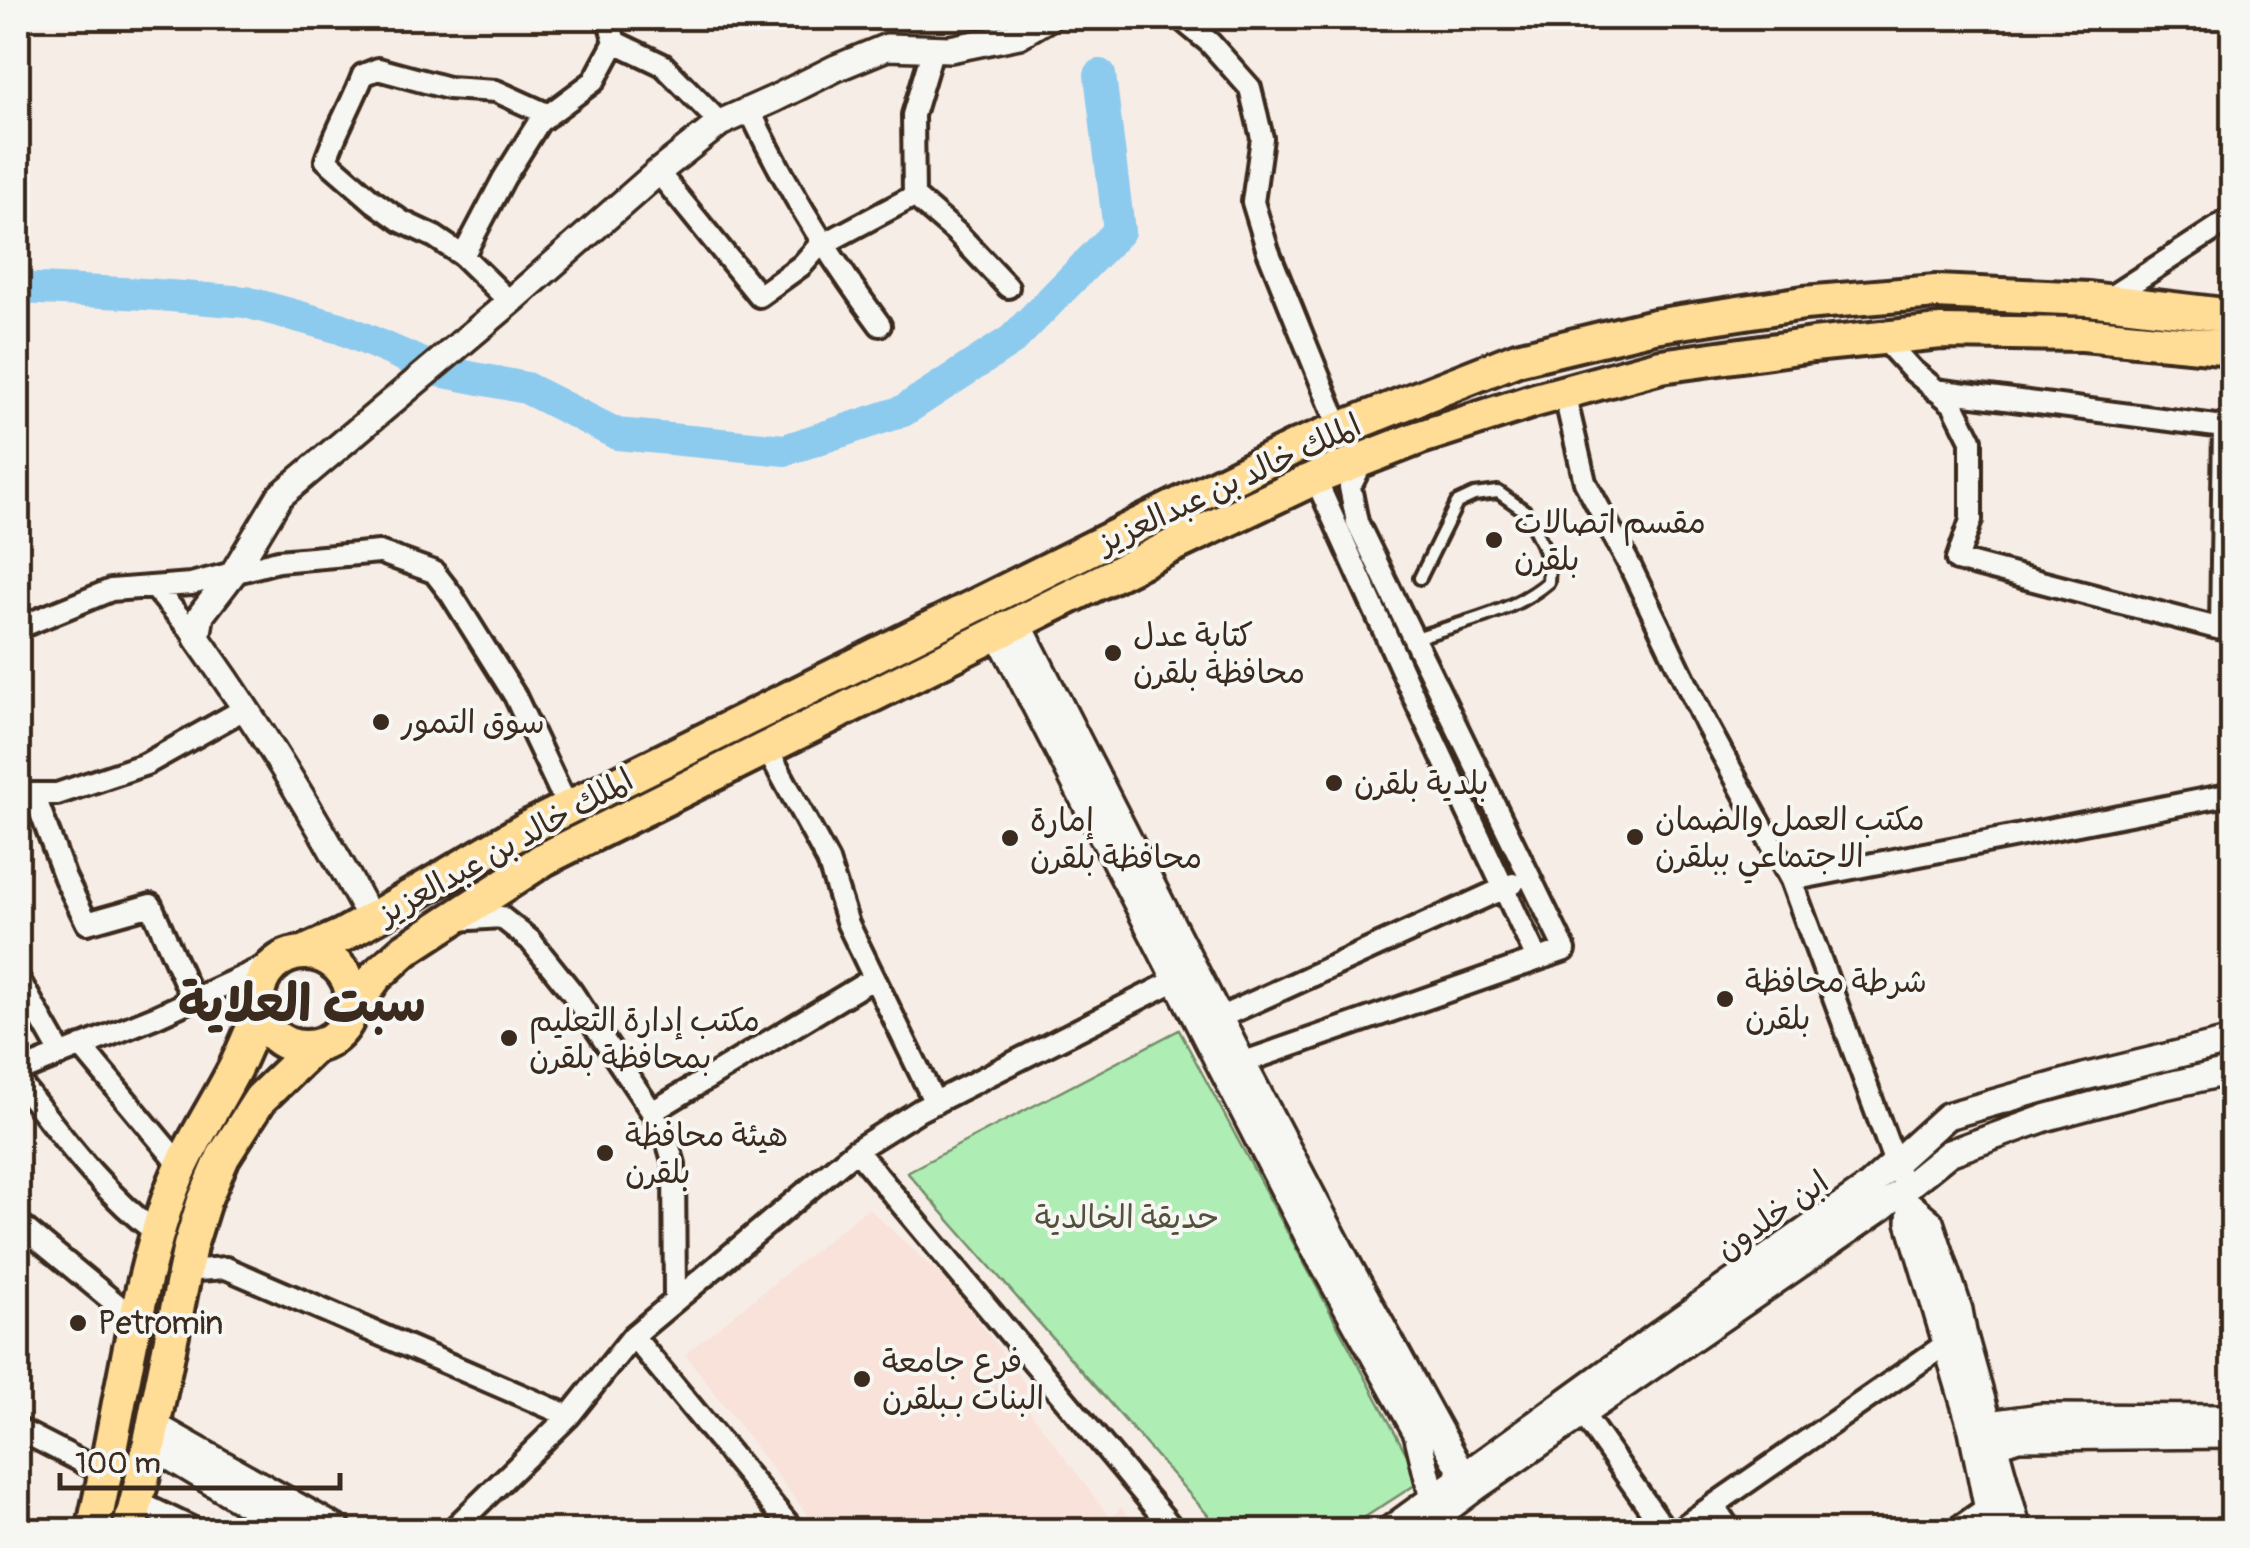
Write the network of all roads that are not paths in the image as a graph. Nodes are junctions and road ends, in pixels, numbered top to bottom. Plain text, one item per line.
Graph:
1 (608, 18) edge
2 (1048, 18) edge
3 (1180, 18) edge
4 (615, 42) junction
5 (933, 48) junction
6 (749, 109) junction
7 (549, 115) junction
8 (720, 122) junction
9 (658, 172) junction
10 (914, 196) junction
11 (2232, 218) edge
12 (825, 244) junction
13 (464, 256) junction
14 (1008, 287) dead end
15 (2104, 301) junction
16 (510, 302) junction
17 (2232, 316) edge
18 (880, 325) dead end
19 (1883, 338) junction
20 (2232, 348) edge
21 (1936, 390) junction
22 (1564, 392) junction
23 (1340, 429) junction
24 (1364, 459) junction
25 (1315, 478) junction
26 (234, 572) junction
27 (1420, 578) dead end
28 (154, 587) junction
29 (18, 628) edge
30 (1008, 628) junction
31 (197, 638) junction
32 (1412, 640) junction
33 (246, 708) junction
34 (766, 748) junction
35 (2232, 794) edge
36 (26, 795) edge
37 (568, 808) junction
38 (1529, 877) junction
39 (1792, 880) junction
40 (1504, 888) junction
41 (371, 920) junction
42 (448, 920) junction
43 (296, 954) junction
44 (1537, 959) junction
45 (1186, 976) junction
46 (18, 978) edge
47 (874, 978) junction
48 (194, 1000) junction
49 (260, 1012) junction
50 (350, 1012) junction
51 (1210, 1022) junction
52 (2232, 1041) edge
53 (82, 1046) junction
54 (314, 1047) junction
55 (61, 1054) junction
56 (1232, 1066) junction
57 (2232, 1071) edge
58 (18, 1076) edge
59 (935, 1103) junction
60 (652, 1112) junction
61 (856, 1150) junction
62 (1895, 1163) junction
63 (182, 1166) junction
64 (1908, 1197) junction
65 (21, 1234) edge
66 (158, 1234) junction
67 (186, 1271) junction
68 (675, 1300) junction
69 (137, 1321) junction
70 (633, 1336) junction
71 (1955, 1338) junction
72 (1583, 1414) junction
73 (569, 1416) junction
74 (2232, 1418) edge
75 (18, 1429) edge
76 (152, 1435) junction
77 (2232, 1435) edge
78 (1983, 1437) junction
79 (106, 1474) junction
80 (1464, 1476) junction
81 (1433, 1499) junction
82 (1714, 1506) junction
83 (1996, 1511) edge
84 (132, 1516) edge
85 (93, 1530) edge
86 (196, 1530) edge
87 (291, 1530) edge
88 (340, 1530) edge
89 (452, 1530) edge
90 (793, 1530) edge
91 (1174, 1530) edge
92 (1388, 1530) edge
93 (1419, 1530) edge
94 (1666, 1530) edge
95 (1678, 1530) edge
96 (1730, 1530) edge
97 (1955, 1530) edge
98 (2018, 1530) edge

1 - 4 street
2 - 5 street
3 - 23 street
4 - 7 street
4 - 8 street
5 - 6 street
5 - 10 street
6 - 8 street
6 - 12 street
7 - 13 street
7 - 13 street
8 - 9 street
9 - 12 street
9 - 16 street
10 - 12 street
10 - 14 street
11 - 15 street
12 - 18 street
13 - 16 street
15 - 17 highway, الملك خالد بن عبدالعزيز
15 - 23 highway, الملك خالد بن عبدالعزيز
16 - 26 street
19 - 20 highway, الملك خالد بن عبدالعزيز
19 - 21 street
19 - 22 highway, الملك خالد بن عبدالعزيز
21 - 21 street
22 - 24 highway, الملك خالد بن عبدالعزيز
22 - 39 street
23 - 37 highway, الملك خالد بن عبدالعزيز
24 - 25 highway, الملك خالد بن عبدالعزيز
24 - 32 street
25 - 30 highway, الملك خالد بن عبدالعزيز
25 - 40 street
26 - 28 street
26 - 31 street
26 - 37 street
27 - 32 lane
28 - 29 street
28 - 31 street
30 - 34 highway, الملك خالد بن عبدالعزيز
30 - 45 street
31 - 33 street
32 - 38 street
33 - 36 street
33 - 41 street
34 - 42 highway, الملك خالد بن عبدالعزيز
34 - 47 street
35 - 39 street
36 - 48 street
37 - 41 highway, الملك خالد بن عبدالعزيز
38 - 40 street
38 - 44 street
39 - 62 street
40 - 44 street
40 - 51 street
41 - 43 highway, الملك خالد بن عبدالعزيز
42 - 50 highway, الملك خالد بن عبدالعزيز
42 - 60 street
43 - 48 street
43 - 49 highway
43 - 50 highway
44 - 56 street
45 - 51 street
45 - 59 street
46 - 55 street
47 - 59 street
47 - 60 street
48 - 53 street
49 - 54 highway
49 - 63 highway
50 - 54 highway
51 - 56 street
52 - 62 street, ابن خلدون
53 - 55 street
53 - 63 street
54 - 67 highway
55 - 58 street
56 - 80 street
56 - 81 street
57 - 64 street, ابن خلدون
58 - 66 street
59 - 61 street
60 - 68 street
61 - 68 street
61 - 91 street
62 - 64 street
62 - 80 street, ابن خلدون
63 - 66 highway
64 - 71 street
64 - 72 street, ابن خلدون
65 - 69 street
66 - 69 highway
67 - 73 street
67 - 76 highway
68 - 70 street
69 - 79 highway
70 - 73 street
70 - 90 street
71 - 78 street
71 - 82 street
72 - 93 street, ابن خلدون
72 - 94 street
73 - 89 street
74 - 78 street
75 - 79 street
76 - 84 highway
76 - 87 street
76 - 88 street
77 - 78 street
78 - 83 street
79 - 85 highway
80 - 81 street, ابن خلدون
81 - 92 street, ابن خلدون
82 - 95 street
82 - 96 street
83 - 97 street
83 - 98 street
84 - 86 street

